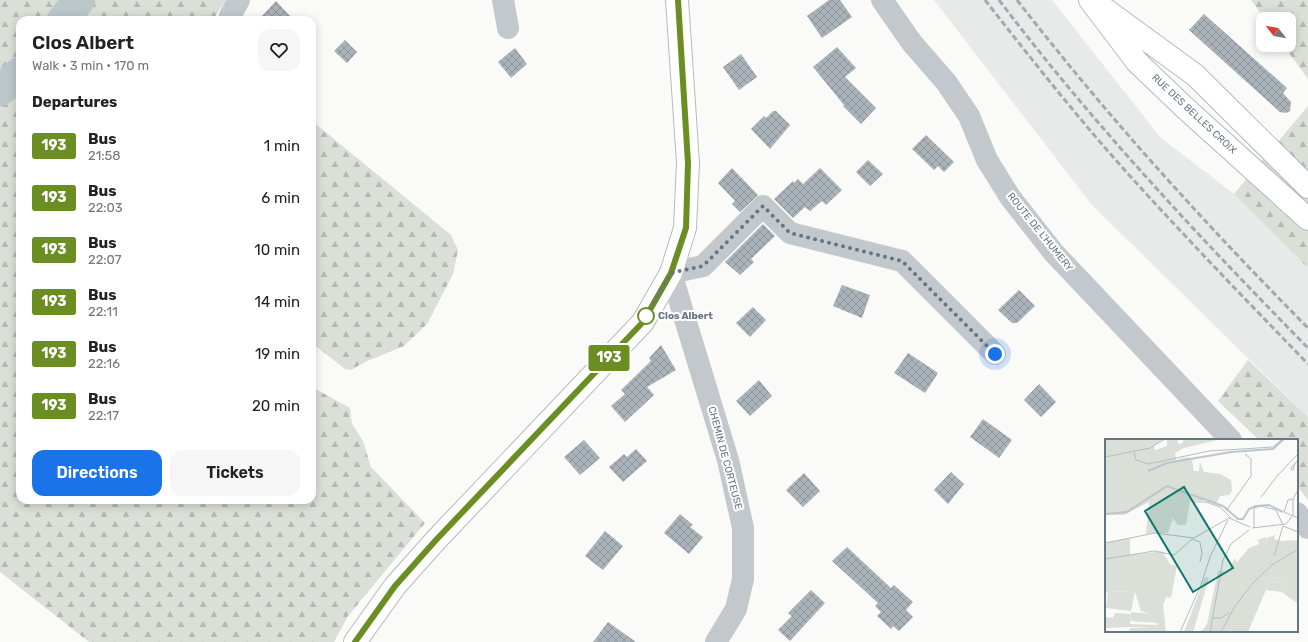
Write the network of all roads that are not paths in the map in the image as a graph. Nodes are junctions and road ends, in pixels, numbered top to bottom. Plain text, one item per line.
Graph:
1 (503, 0) edge
2 (678, 0) edge
3 (882, 0) edge
4 (1091, 0) edge
5 (508, 28) dead end
6 (1151, 42) junction
7 (1137, 62) junction
8 (1308, 187) edge
9 (1308, 219) edge
10 (671, 273) junction
11 (995, 354) dead end
12 (1230, 439) edge
13 (1298, 514) edge
14 (1308, 528) edge
15 (355, 642) edge
16 (716, 642) edge

1 - 5 street
2 - 10 main road
3 - 12 street, ROUTE DE L'HUMERY
4 - 6 main road, RUE DES BELLES CROIX
4 - 7 main road, RUE DES BELLES CROIX
6 - 7 main road
6 - 8 main road, RUE DES BELLES CROIX
7 - 9 main road, RUE DES BELLES CROIX
10 - 11 street
10 - 15 main road
10 - 16 street, CHEMIN DE CORTEUSE
13 - 14 street

